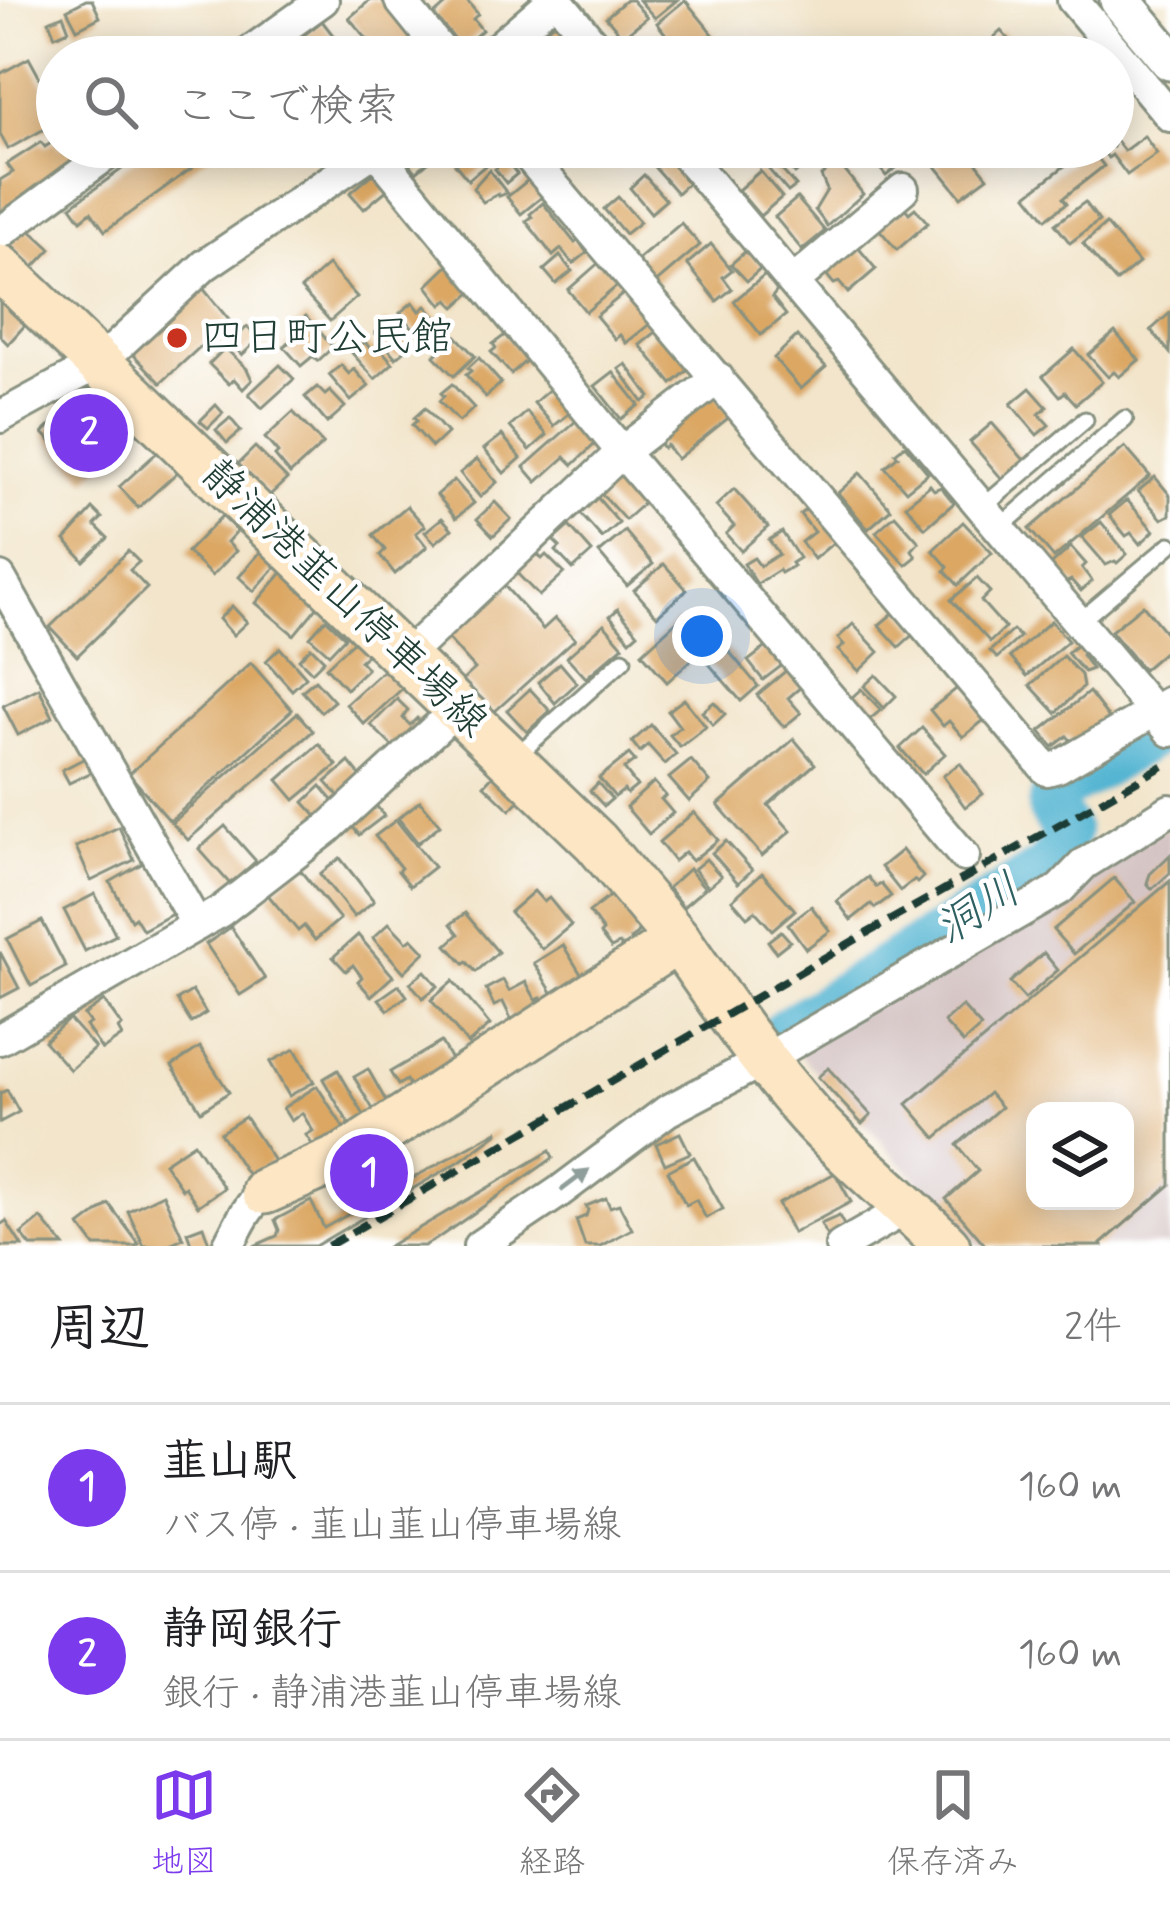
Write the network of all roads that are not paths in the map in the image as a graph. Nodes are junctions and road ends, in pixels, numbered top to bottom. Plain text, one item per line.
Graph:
1 (322, 0) edge
2 (400, 0) edge
3 (555, 0) edge
4 (1073, 0) edge
5 (1120, 0) edge
6 (272, 36) edge
7 (429, 36) edge
8 (513, 36) edge
9 (586, 36) edge
10 (1103, 36) edge
11 (1161, 50) edge
12 (1134, 73) edge
13 (1170, 116) edge
14 (88, 168) edge
15 (348, 168) edge
16 (393, 168) edge
17 (539, 168) edge
18 (698, 168) edge
19 (902, 189) dead end
20 (0, 233) edge
21 (0, 268) edge
22 (793, 282) junction
23 (99, 363) junction
24 (718, 378) junction
25 (0, 416) edge
26 (1125, 419) dead end
27 (1084, 420) dead end
28 (622, 452) junction
29 (990, 518) junction
30 (1170, 545) edge
31 (0, 578) edge
32 (1078, 623) junction
33 (405, 656) junction
34 (623, 660) dead end
35 (458, 709) junction
36 (1163, 715) edge
37 (512, 760) junction
38 (1170, 810) edge
39 (964, 856) dead end
40 (197, 925) junction
41 (678, 940) junction
42 (0, 1039) edge
43 (764, 1060) junction
44 (265, 1191) joint
45 (909, 1208) junction
46 (229, 1246) edge
47 (478, 1246) edge
48 (841, 1246) edge
49 (947, 1246) edge

1 - 6 street
2 - 7 street
3 - 8 street
3 - 9 street
4 - 10 street
5 - 11 street
12 - 13 street
14 - 20 street
15 - 23 street
16 - 28 street
17 - 24 street
18 - 22 street
19 - 22 street
21 - 23 main road, 静浦港韮山停車場線
22 - 29 street
23 - 25 street
23 - 33 main road, 静浦港韮山停車場線
24 - 28 street
24 - 36 street
26 - 29 lane
27 - 29 lane
28 - 33 street
28 - 39 street
29 - 32 street
30 - 32 lane
31 - 40 street
32 - 36 street
33 - 35 main road, 静浦港韮山停車場線
34 - 37 lane
35 - 37 main road, 静浦港韮山停車場線
35 - 40 street
37 - 41 main road, 静浦港韮山停車場線
38 - 43 street
40 - 42 street
41 - 43 main road, 静浦港韮山停車場線
41 - 44 main road
43 - 45 main road, 静浦港韮山停車場線
47 -> 43 street
44 - 46 street
45 - 48 street
45 - 49 main road, 静浦港韮山停車場線

